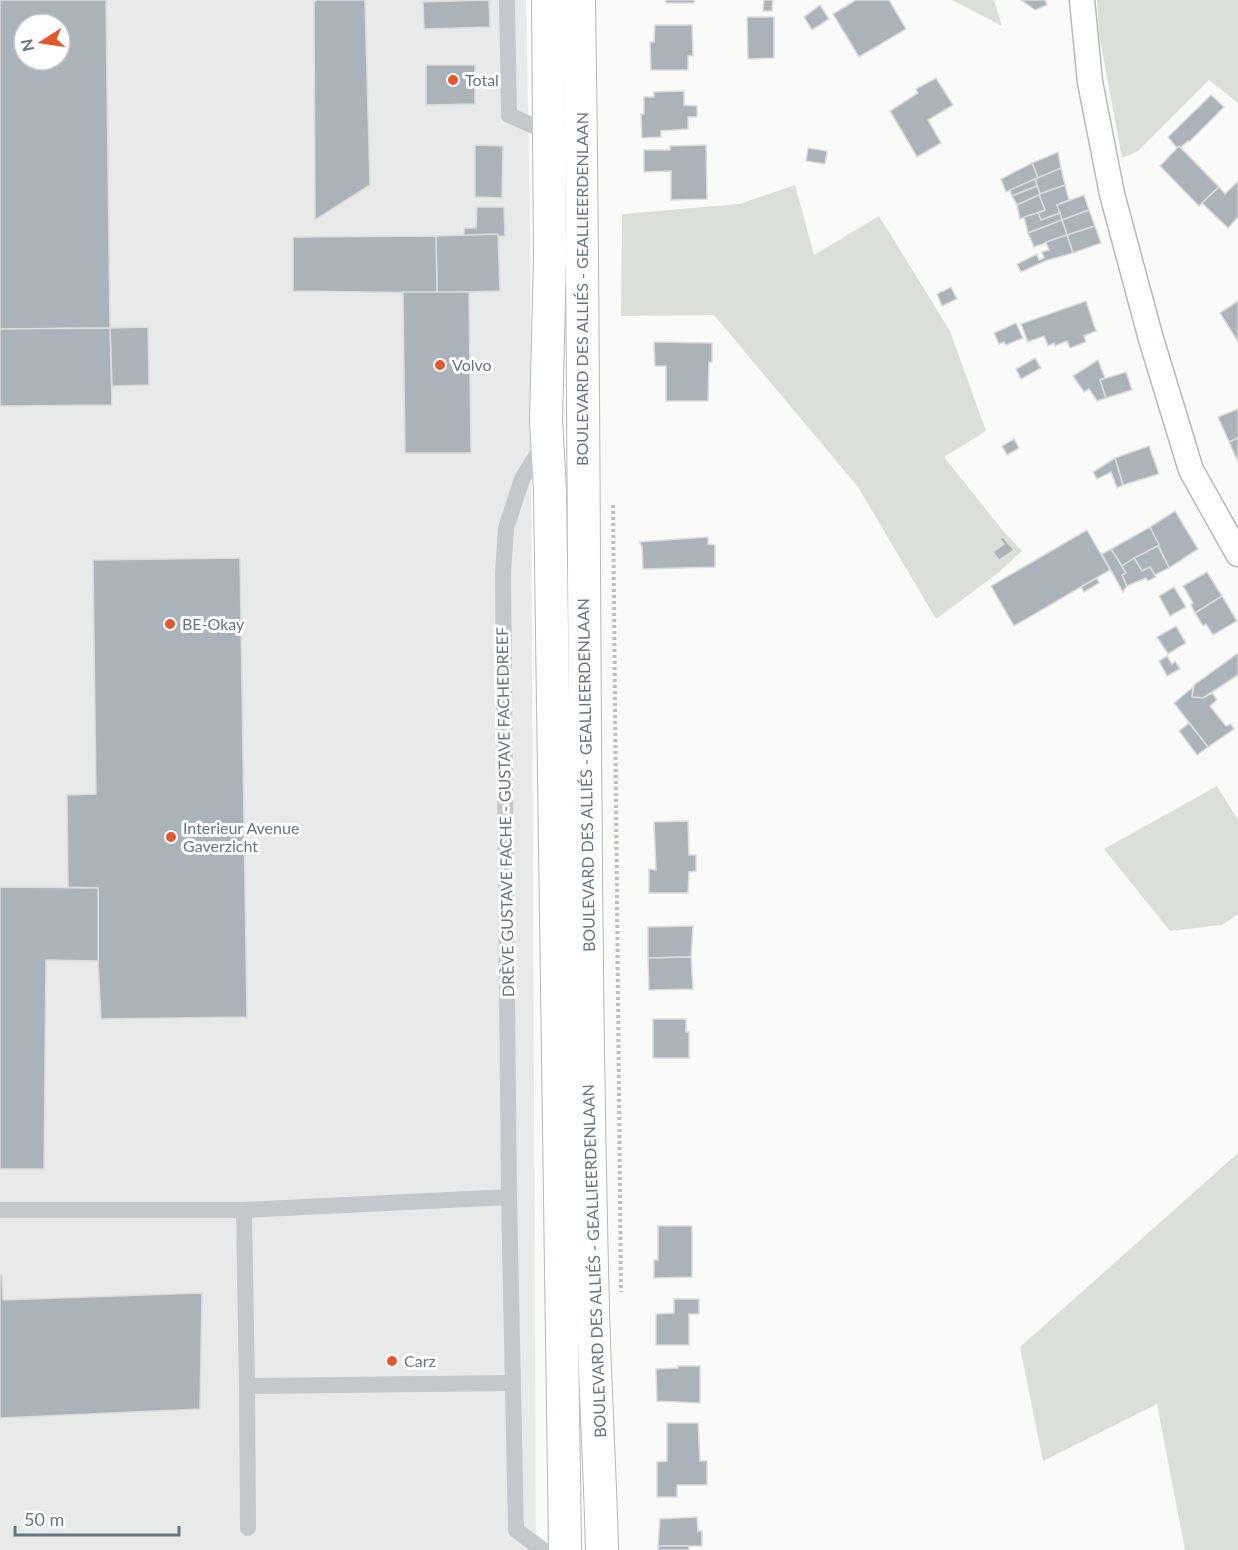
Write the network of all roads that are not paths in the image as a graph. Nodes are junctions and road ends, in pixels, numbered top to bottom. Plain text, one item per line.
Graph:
1 (507, 0) edge
2 (548, 0) edge
3 (579, 0) edge
4 (1082, 0) edge
5 (549, 133) junction
6 (547, 437) junction
7 (1238, 554) edge
8 (509, 1197) junction
9 (0, 1210) edge
10 (244, 1210) junction
11 (512, 1383) junction
12 (247, 1386) junction
13 (248, 1528) dead end
14 (543, 1550) edge
15 (565, 1550) edge
16 (602, 1550) edge

1 - 5 street, BOULEVARD DES ALLIÉS - GEALLIEERDENLAAN
2 - 5 highway, BOULEVARD DES ALLIÉS - GEALLIEERDENLAAN
3 - 16 highway, BOULEVARD DES ALLIÉS - GEALLIEERDENLAAN
4 - 7 street
5 - 6 highway, BOULEVARD DES ALLIÉS - GEALLIEERDENLAAN
6 - 8 street, DRÈVE GUSTAVE FACHE - GUSTAVE FACHEDREEF
6 - 15 highway, BOULEVARD DES ALLIÉS - GEALLIEERDENLAAN
8 - 10 street
8 - 11 street, DRÈVE GUSTAVE FACHE - GUSTAVE FACHEDREEF
9 - 10 street
10 - 12 street
11 - 12 street
11 - 14 street, DRÈVE GUSTAVE FACHE - GUSTAVE FACHEDREEF
12 - 13 street

